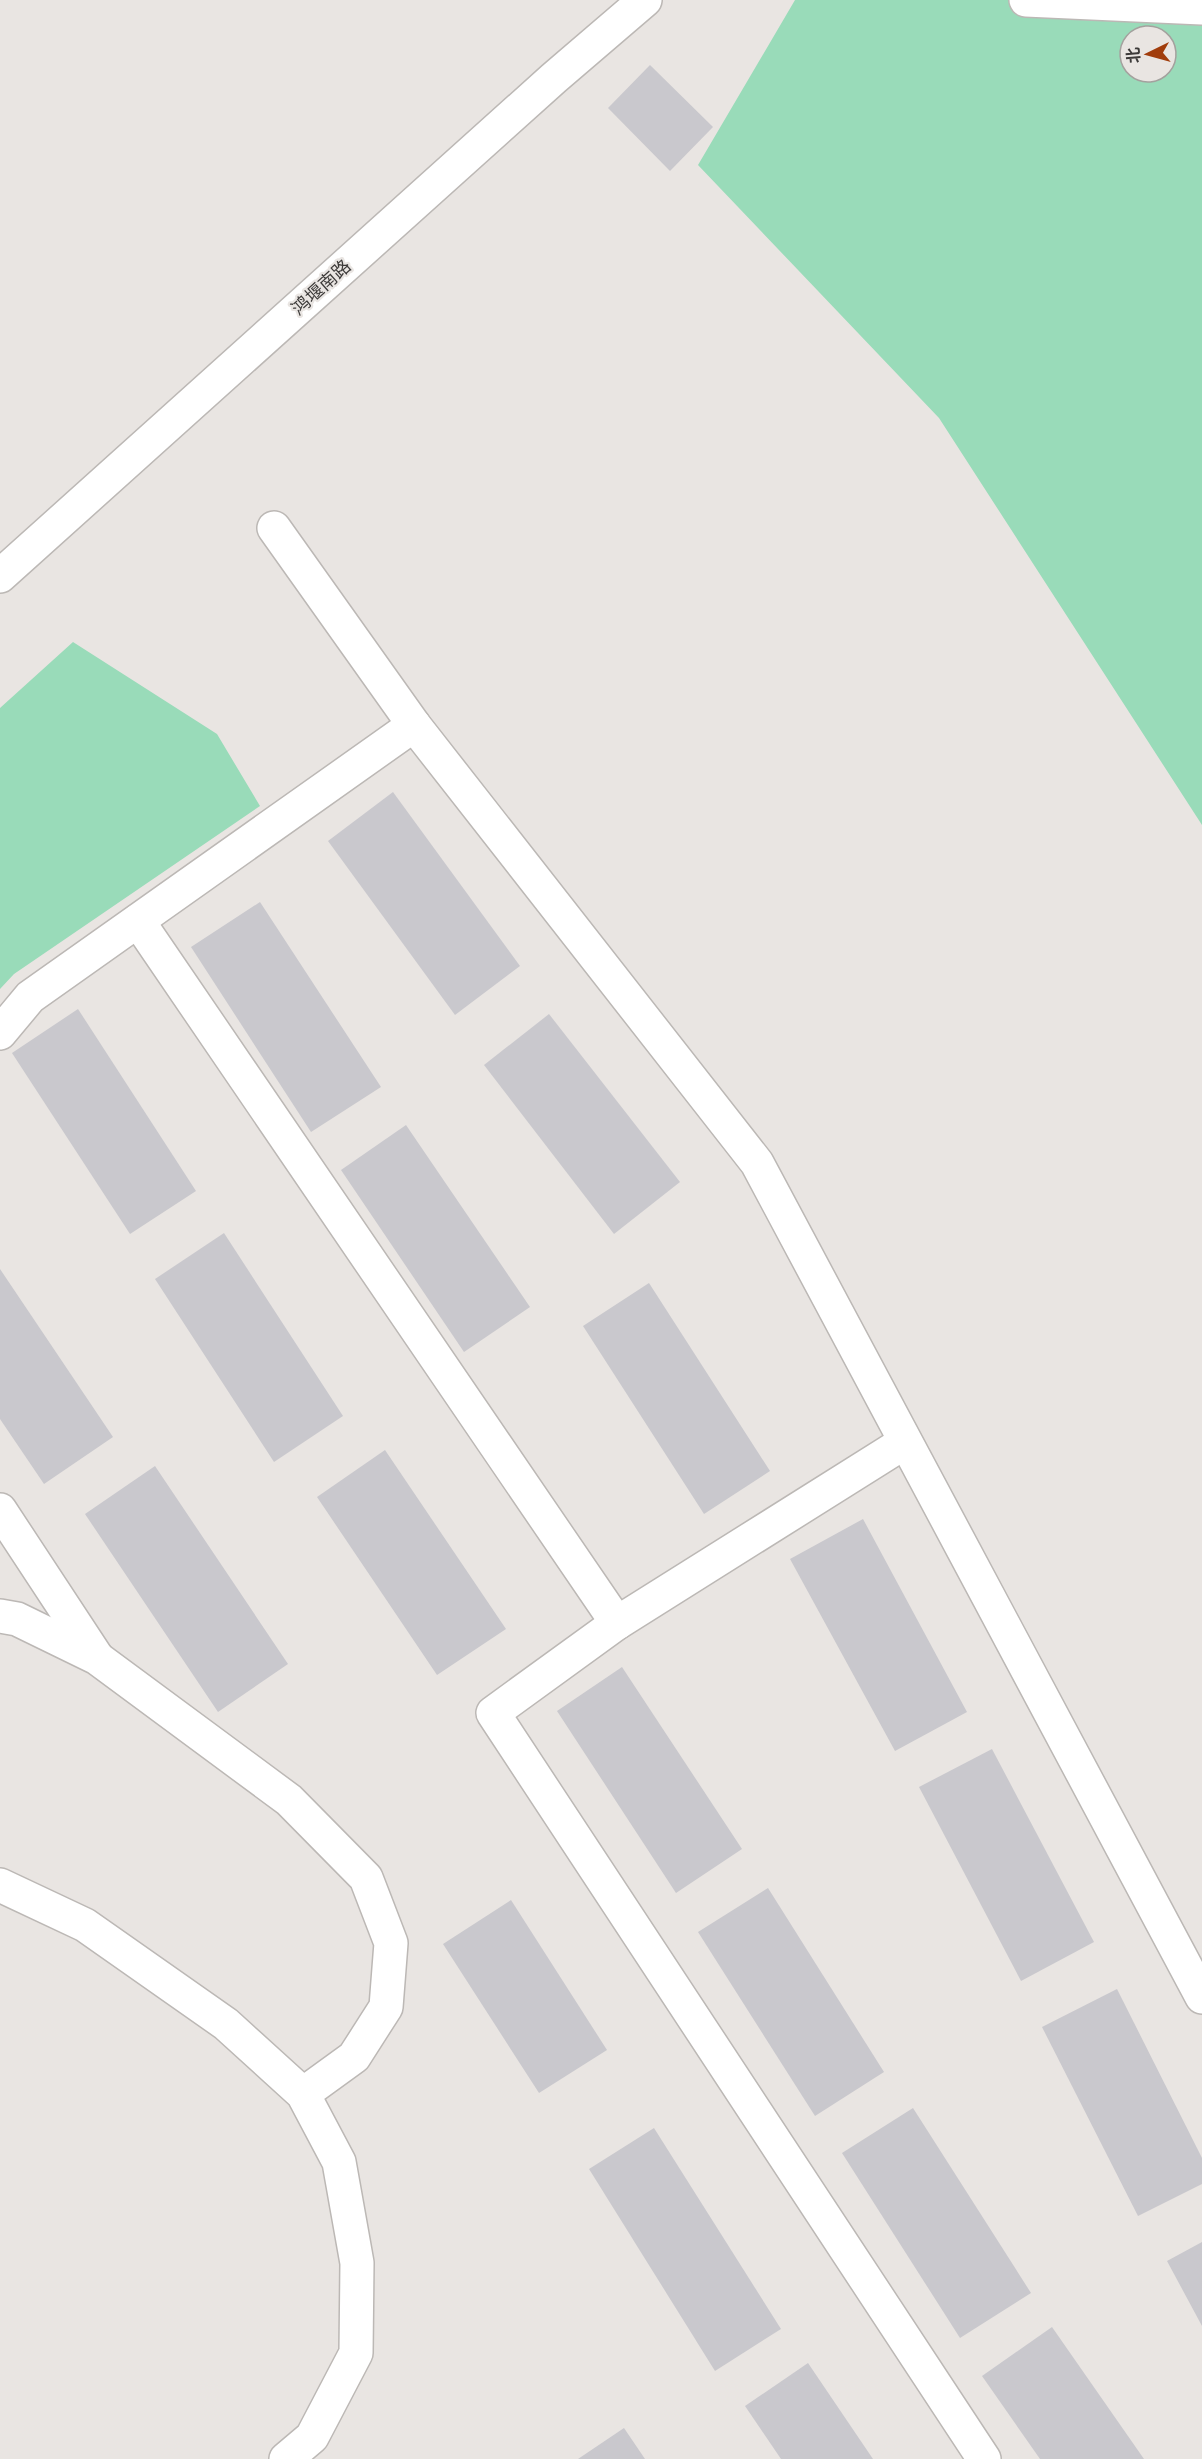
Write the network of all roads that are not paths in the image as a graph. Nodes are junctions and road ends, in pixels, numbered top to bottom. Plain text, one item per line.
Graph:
1 (645, 0) edge
2 (1026, 0) edge
3 (1202, 8) edge
4 (274, 528) dead end
5 (0, 576) edge
6 (414, 725) junction
7 (138, 921) junction
8 (0, 1033) edge
9 (905, 1442) junction
10 (0, 1510) edge
11 (0, 1616) edge
12 (617, 1623) junction
13 (97, 1658) junction
14 (0, 1885) edge
15 (1202, 1997) edge
16 (303, 2094) junction
17 (286, 2459) edge
18 (984, 2459) edge

1 - 5 street, 鸿堰南路
2 - 3 street
4 - 6 street
6 - 7 street
6 - 9 street
7 - 8 street
7 - 12 street
9 - 12 street
9 - 15 street
10 - 13 street
11 - 13 street
12 - 18 street
13 - 16 street
14 - 16 street
16 - 17 street

